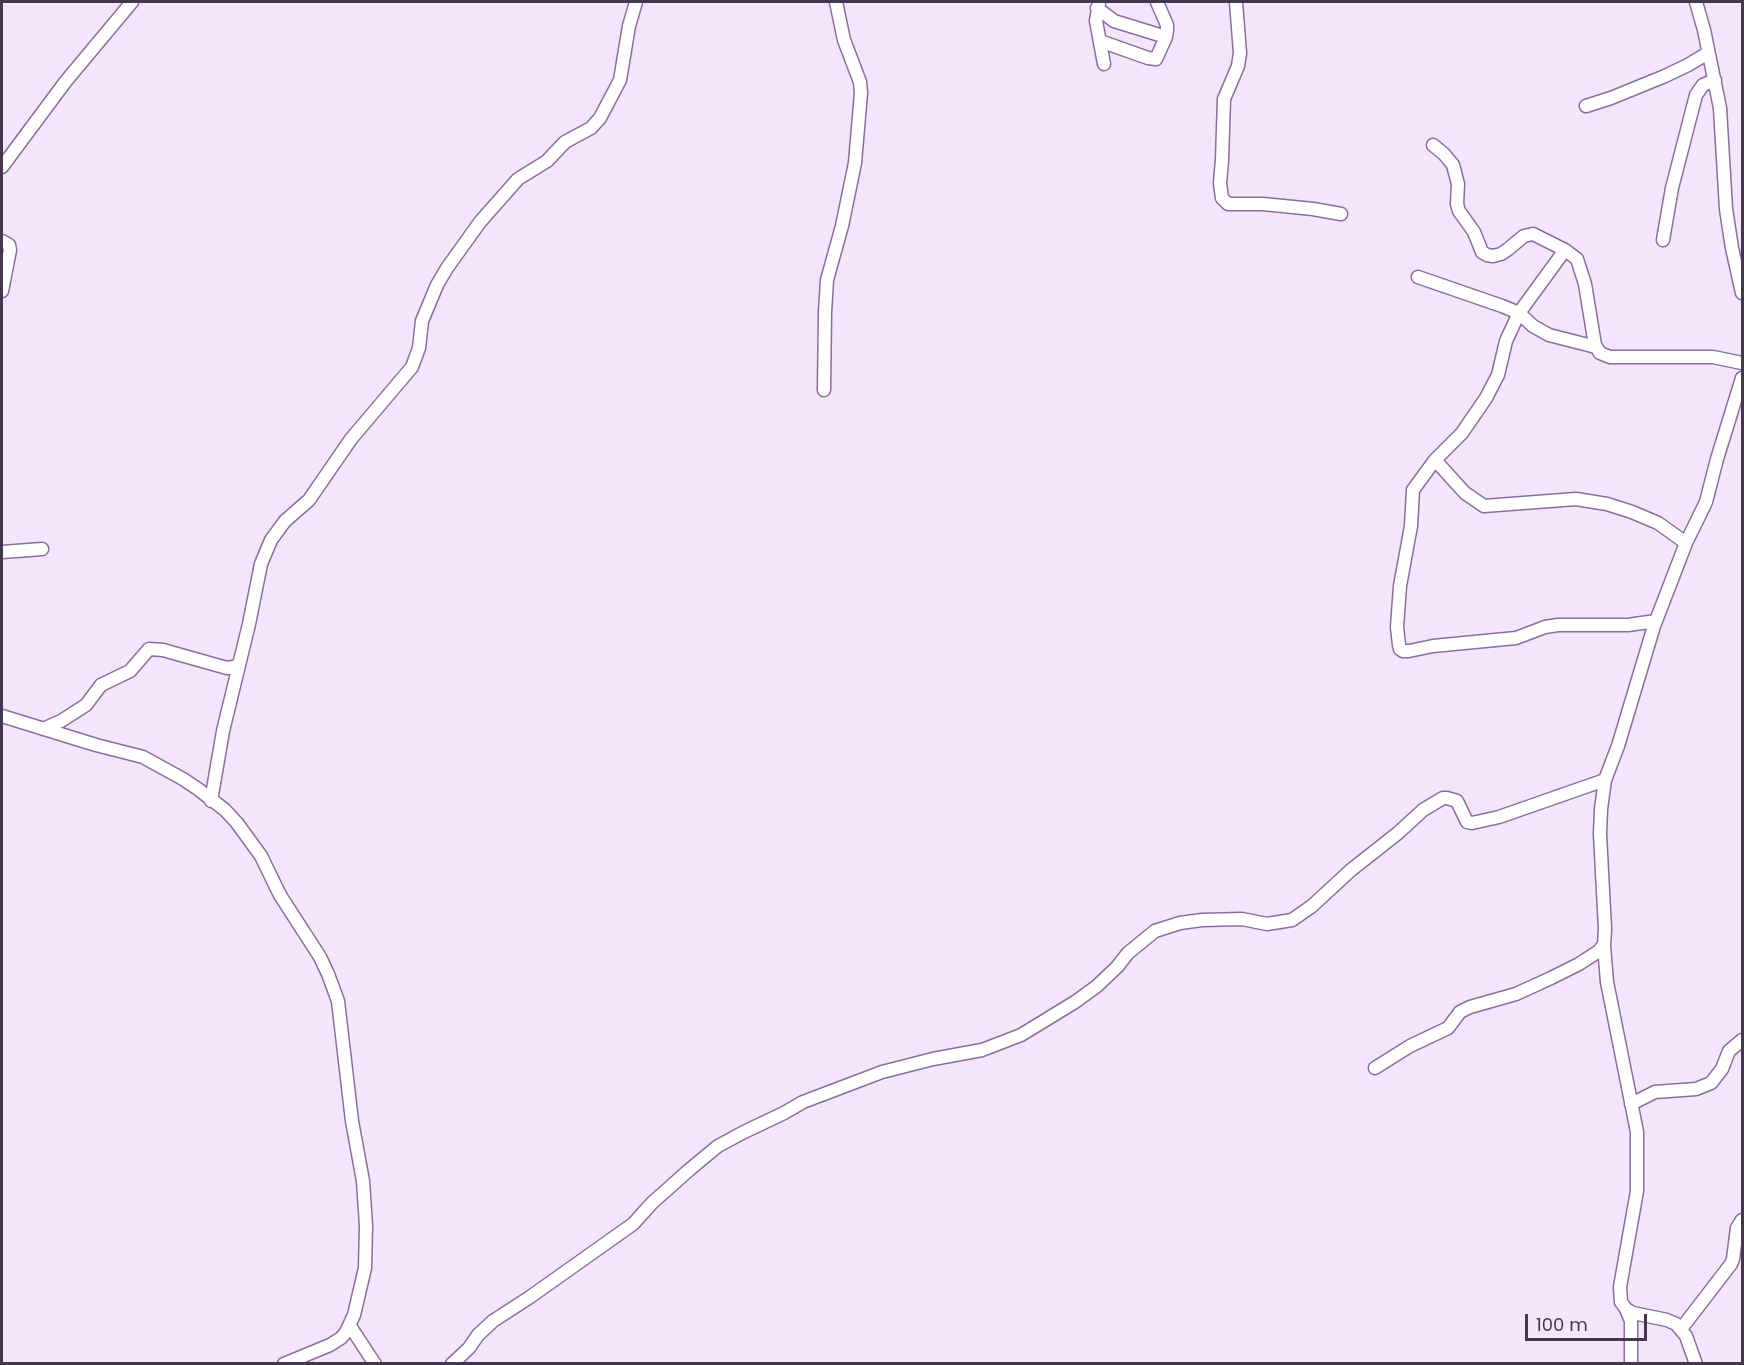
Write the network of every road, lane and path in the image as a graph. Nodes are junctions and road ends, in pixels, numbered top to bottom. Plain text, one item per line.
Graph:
1 (132, 2) edge
2 (636, 2) edge
3 (836, 2) edge
4 (1157, 2) edge
5 (1236, 2) edge
6 (1696, 2) edge
7 (1098, 5) edge
8 (1166, 37) junction
9 (1100, 41) junction
10 (1708, 53) junction
11 (1104, 64) dead end
12 (1714, 80) junction
13 (1586, 106) dead end
14 (1433, 145) dead end
15 (2, 167) edge
16 (1341, 214) dead end
17 (1663, 240) dead end
18 (2, 241) edge
19 (1565, 250) junction
20 (1418, 277) dead end
21 (2, 291) edge
22 (1743, 293) edge
23 (1519, 313) junction
24 (1596, 347) junction
25 (1743, 363) edge
26 (1743, 378) edge
27 (824, 390) dead end
28 (1435, 459) junction
29 (1686, 543) junction
30 (42, 549) dead end
31 (2, 552) edge
32 (1656, 621) junction
33 (239, 666) junction
34 (2, 716) edge
35 (43, 729) junction
36 (1605, 780) junction
37 (212, 801) junction
38 (1604, 944) junction
39 (1743, 1040) edge
40 (1375, 1068) dead end
41 (1631, 1104) junction
42 (1743, 1220) edge
43 (1626, 1309) junction
44 (350, 1326) junction
45 (1681, 1329) junction
46 (284, 1364) edge
47 (375, 1364) edge
48 (452, 1364) edge
49 (1631, 1364) edge
50 (1696, 1364) edge

1 - 15 street
2 - 33 street
3 - 27 street
4 - 8 street
5 - 16 street
6 - 10 street
7 - 8 street
7 - 9 street
8 - 9 street
9 - 11 street
10 - 12 street
10 - 13 street
12 - 17 street
12 - 22 street
14 - 19 street
18 - 21 street
19 - 23 street
19 - 24 street
20 - 23 street
23 - 24 street
23 - 28 street
24 - 25 street
26 - 29 street
28 - 29 street
28 - 32 street
29 - 32 street
30 - 31 street
32 - 36 street
33 - 35 street
33 - 37 street
34 - 35 street
35 - 37 street
36 - 38 street
36 - 48 street
37 - 44 street
38 - 40 street
38 - 41 street
39 - 41 street
41 - 43 street
42 - 45 street
43 - 45 street
43 - 49 street
44 - 46 street
44 - 47 street
45 - 50 street

